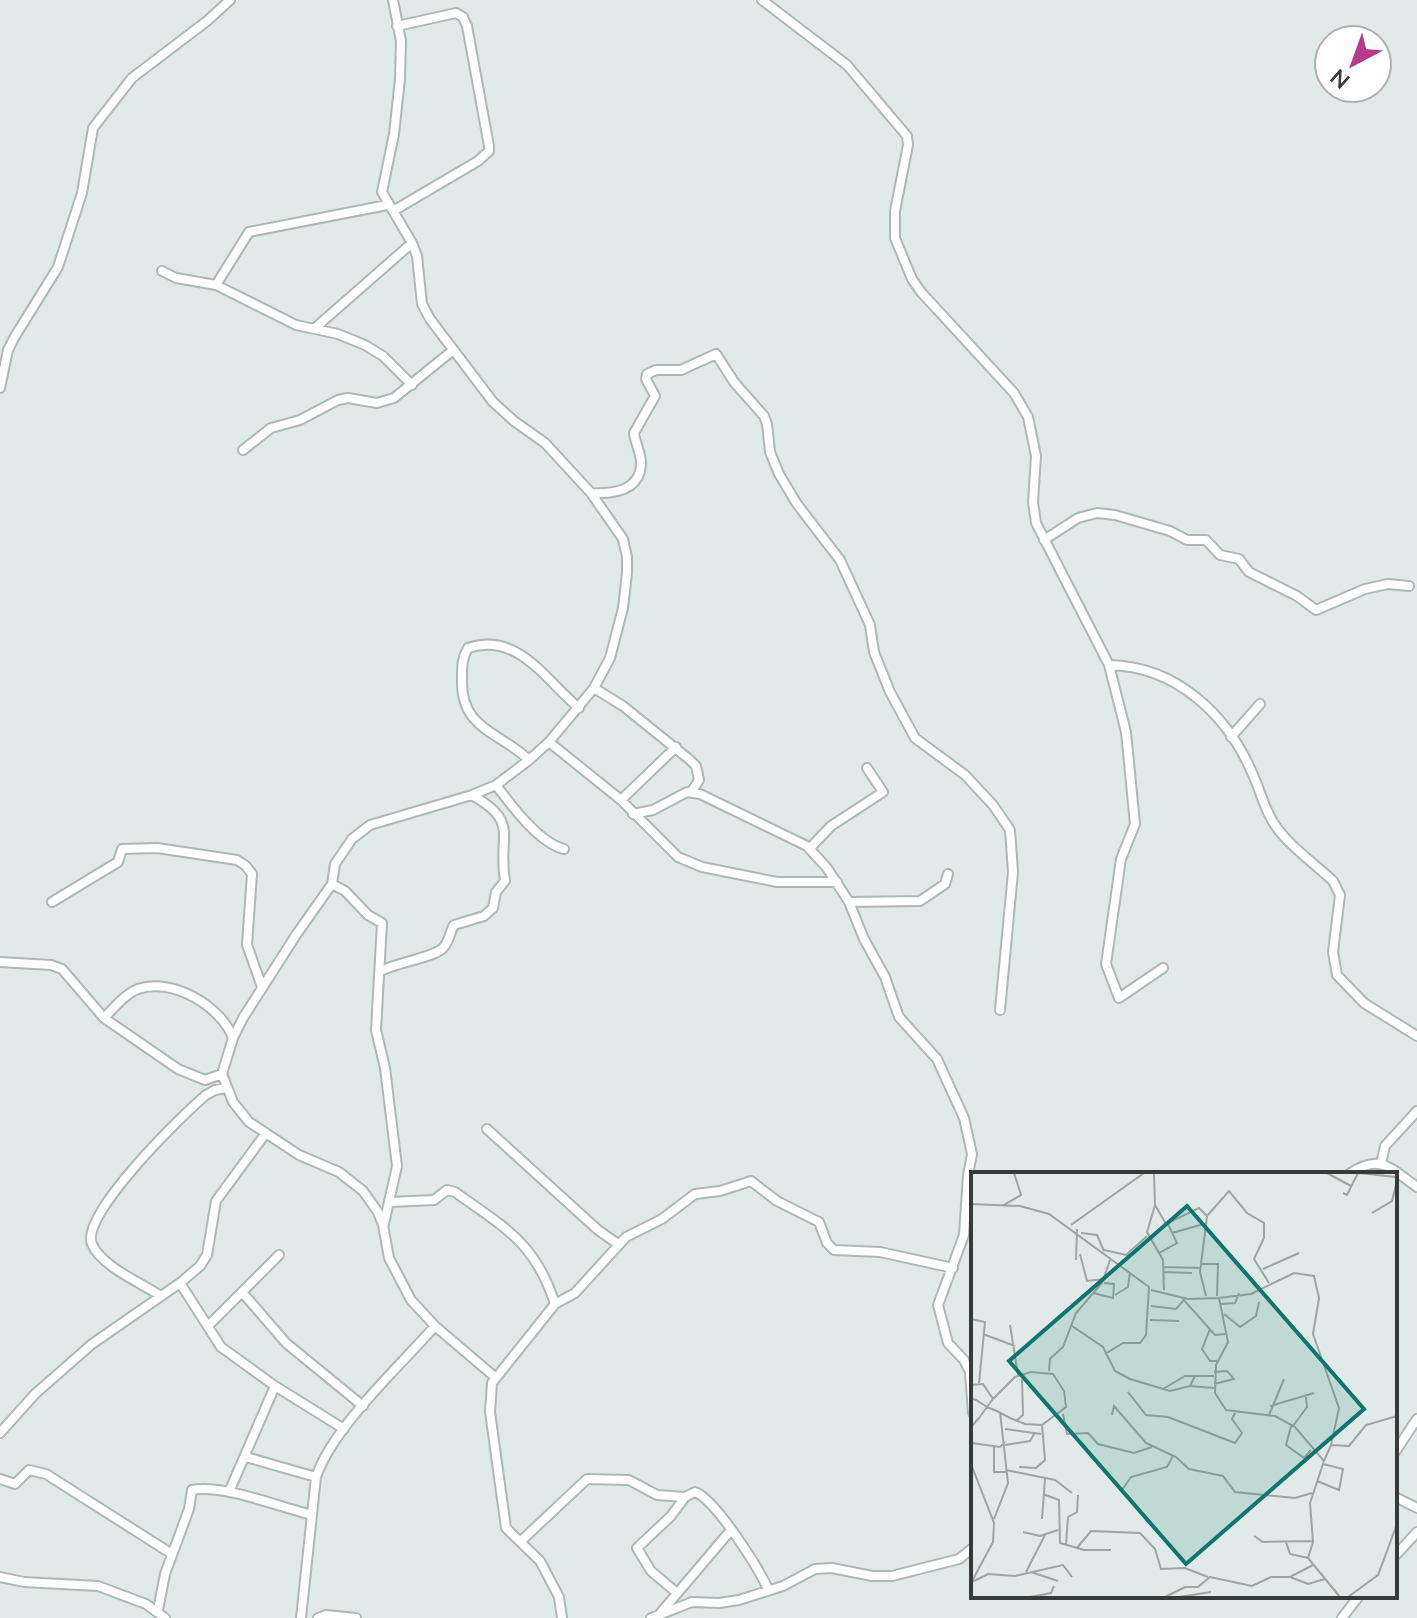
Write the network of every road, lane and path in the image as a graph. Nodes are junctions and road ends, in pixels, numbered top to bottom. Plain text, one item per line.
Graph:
1 (230, 0) edge
2 (393, 0) edge
3 (762, 0) edge
4 (397, 26) junction
5 (390, 208) junction
6 (412, 243) junction
7 (162, 271) dead end
8 (216, 285) junction
9 (315, 328) junction
10 (452, 351) junction
11 (412, 385) junction
12 (0, 388) edge
13 (243, 450) dead end
14 (591, 493) junction
15 (1044, 540) junction
16 (1409, 586) dead end
17 (1109, 665) junction
18 (594, 688) junction
19 (1260, 704) dead end
20 (579, 708) junction
21 (1231, 737) junction
22 (549, 742) junction
23 (676, 747) junction
24 (529, 760) junction
25 (867, 768) dead end
26 (496, 785) junction
27 (692, 791) junction
28 (472, 795) junction
29 (621, 800) junction
30 (633, 814) junction
31 (810, 848) junction
32 (564, 849) dead end
33 (948, 874) dead end
34 (837, 882) junction
35 (332, 884) junction
36 (52, 902) dead end
37 (849, 902) junction
38 (0, 962) edge
39 (1163, 968) dead end
40 (381, 971) junction
41 (262, 987) junction
42 (1000, 1010) dead end
43 (104, 1018) junction
44 (1417, 1036) edge
45 (233, 1038) junction
46 (222, 1074) junction
47 (226, 1088) junction
48 (1417, 1111) edge
49 (487, 1129) dead end
50 (266, 1133) junction
51 (1381, 1164) junction
52 (1352, 1172) edge
53 (1394, 1172) edge
54 (1397, 1174) edge
55 (1417, 1187) edge
56 (390, 1202) junction
57 (383, 1225) junction
58 (618, 1244) junction
59 (279, 1255) dead end
60 (953, 1268) junction
61 (180, 1283) junction
62 (242, 1292) junction
63 (161, 1296) junction
64 (555, 1304) junction
65 (208, 1326) junction
66 (435, 1326) junction
67 (496, 1378) junction
68 (275, 1386) junction
69 (971, 1386) edge
70 (363, 1406) junction
71 (1417, 1419) edge
72 (344, 1429) junction
73 (0, 1433) edge
74 (1397, 1449) edge
75 (246, 1457) junction
76 (316, 1477) junction
77 (0, 1479) edge
78 (229, 1492) junction
79 (685, 1497) junction
80 (1397, 1498) edge
81 (1417, 1508) edge
82 (312, 1515) junction
83 (731, 1530) junction
84 (1417, 1532) edge
85 (521, 1541) junction
86 (971, 1550) edge
87 (172, 1554) junction
88 (1397, 1554) edge
89 (0, 1577) edge
90 (768, 1589) junction
91 (677, 1593) junction
92 (1357, 1598) edge
93 (158, 1610) junction
94 (659, 1617) edge
95 (165, 1618) edge
96 (301, 1618) edge
97 (318, 1618) edge
98 (356, 1618) edge
99 (562, 1618) edge
100 (1342, 1618) edge

1 - 12 street
2 - 4 street
3 - 15 street
4 - 5 street
4 - 5 street
5 - 6 street
5 - 8 street
6 - 9 street
6 - 10 street
7 - 8 street
8 - 9 street
9 - 11 street
10 - 11 street
10 - 14 street
11 - 13 street
14 - 18 street
14 - 42 street
15 - 16 street
15 - 17 street
17 - 21 street
17 - 39 street
18 - 20 street
18 - 23 street
19 - 21 street
20 - 22 street
20 - 24 street
21 - 44 street
22 - 24 street
22 - 29 street
23 - 27 street
23 - 29 street
24 - 26 street
25 - 31 street
26 - 28 street
26 - 32 street
27 - 30 street
27 - 31 street
28 - 35 street
28 - 40 street
29 - 30 street
30 - 34 street
31 - 34 street
33 - 37 street
34 - 37 street
35 - 40 street
35 - 41 street
36 - 41 street
37 - 60 street
38 - 43 street
40 - 56 street
41 - 45 street
43 - 45 street
43 - 46 street
45 - 46 street
46 - 47 street
47 - 50 street
47 - 63 street
48 - 51 street
49 - 58 street
50 - 57 street
50 - 61 street
51 - 52 street
51 - 53 street
54 - 55 street
56 - 57 street
56 - 64 street
57 - 66 street
58 - 60 street
58 - 64 street
59 - 62 street
60 - 69 street
61 - 63 street
61 - 65 street
62 - 65 street
62 - 70 street
63 - 73 street
64 - 67 street
65 - 68 street
66 - 67 street
66 - 70 street
67 - 85 street
68 - 72 street
68 - 75 street
70 - 72 street
71 - 74 street
72 - 76 street
75 - 76 street
75 - 78 street
76 - 82 street
77 - 87 street
78 - 82 street
78 - 87 street
79 - 83 street
79 - 85 street
79 - 91 street
80 - 81 street
82 - 96 street
83 - 90 street
83 - 91 street
84 - 88 street
85 - 99 street
86 - 90 street
87 - 93 street
89 - 93 street
90 - 94 street
91 - 94 street
92 - 100 street
93 - 95 street
97 - 98 street

